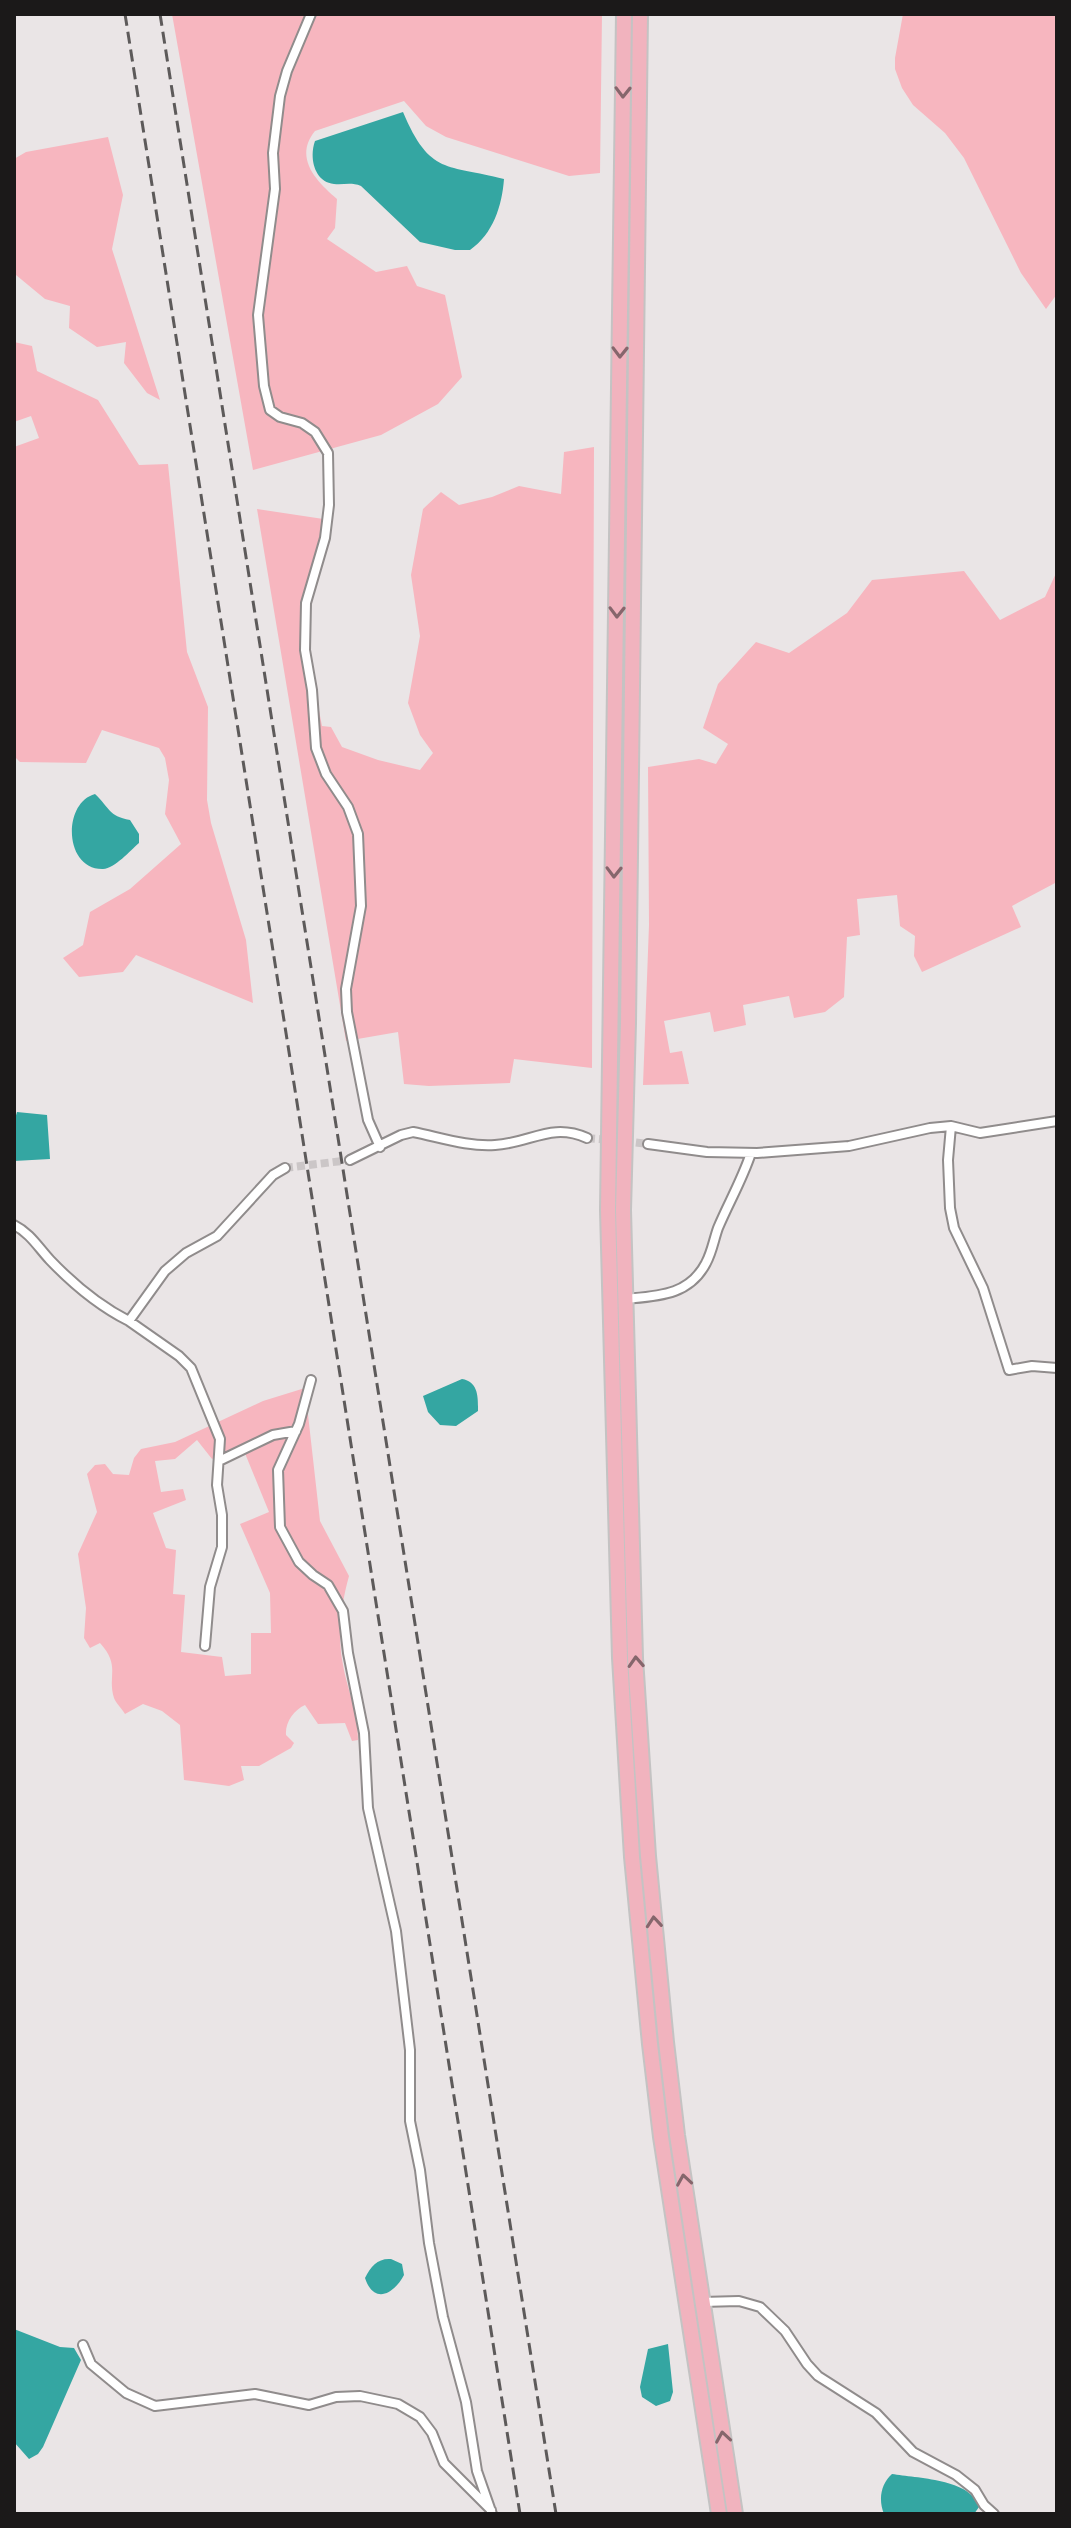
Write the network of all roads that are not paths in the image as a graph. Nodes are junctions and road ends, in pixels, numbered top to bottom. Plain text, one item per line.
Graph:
1 (311, 14) edge
2 (624, 14) edge
3 (640, 14) edge
4 (1057, 1121) edge
5 (951, 1126) junction
6 (587, 1138) tunnel mouth
7 (648, 1144) tunnel mouth
8 (380, 1147) junction
9 (751, 1153) junction
10 (350, 1160) tunnel mouth
11 (285, 1168) tunnel mouth
12 (14, 1225) edge
13 (624, 1299) junction
14 (129, 1321) junction
15 (1057, 1368) edge
16 (311, 1380) dead end
17 (296, 1431) junction
18 (219, 1461) junction
19 (205, 1646) dead end
20 (702, 2302) junction
21 (83, 2345) dead end
22 (492, 2512) edge
23 (719, 2514) edge
24 (735, 2514) edge
25 (994, 2514) edge

1 - 8 street
2 -> 23 main road
3 - 13 main road
4 - 5 street
5 - 9 street
5 - 15 street
6 - 8 street
7 - 9 street
8 - 10 street
9 - 13 street
11 - 14 street
12 - 14 street
20 -> 13 main road
14 - 18 street
16 - 17 street
17 - 18 street
17 - 22 street
18 - 19 street
24 -> 20 main road
20 - 25 street
21 - 22 street

